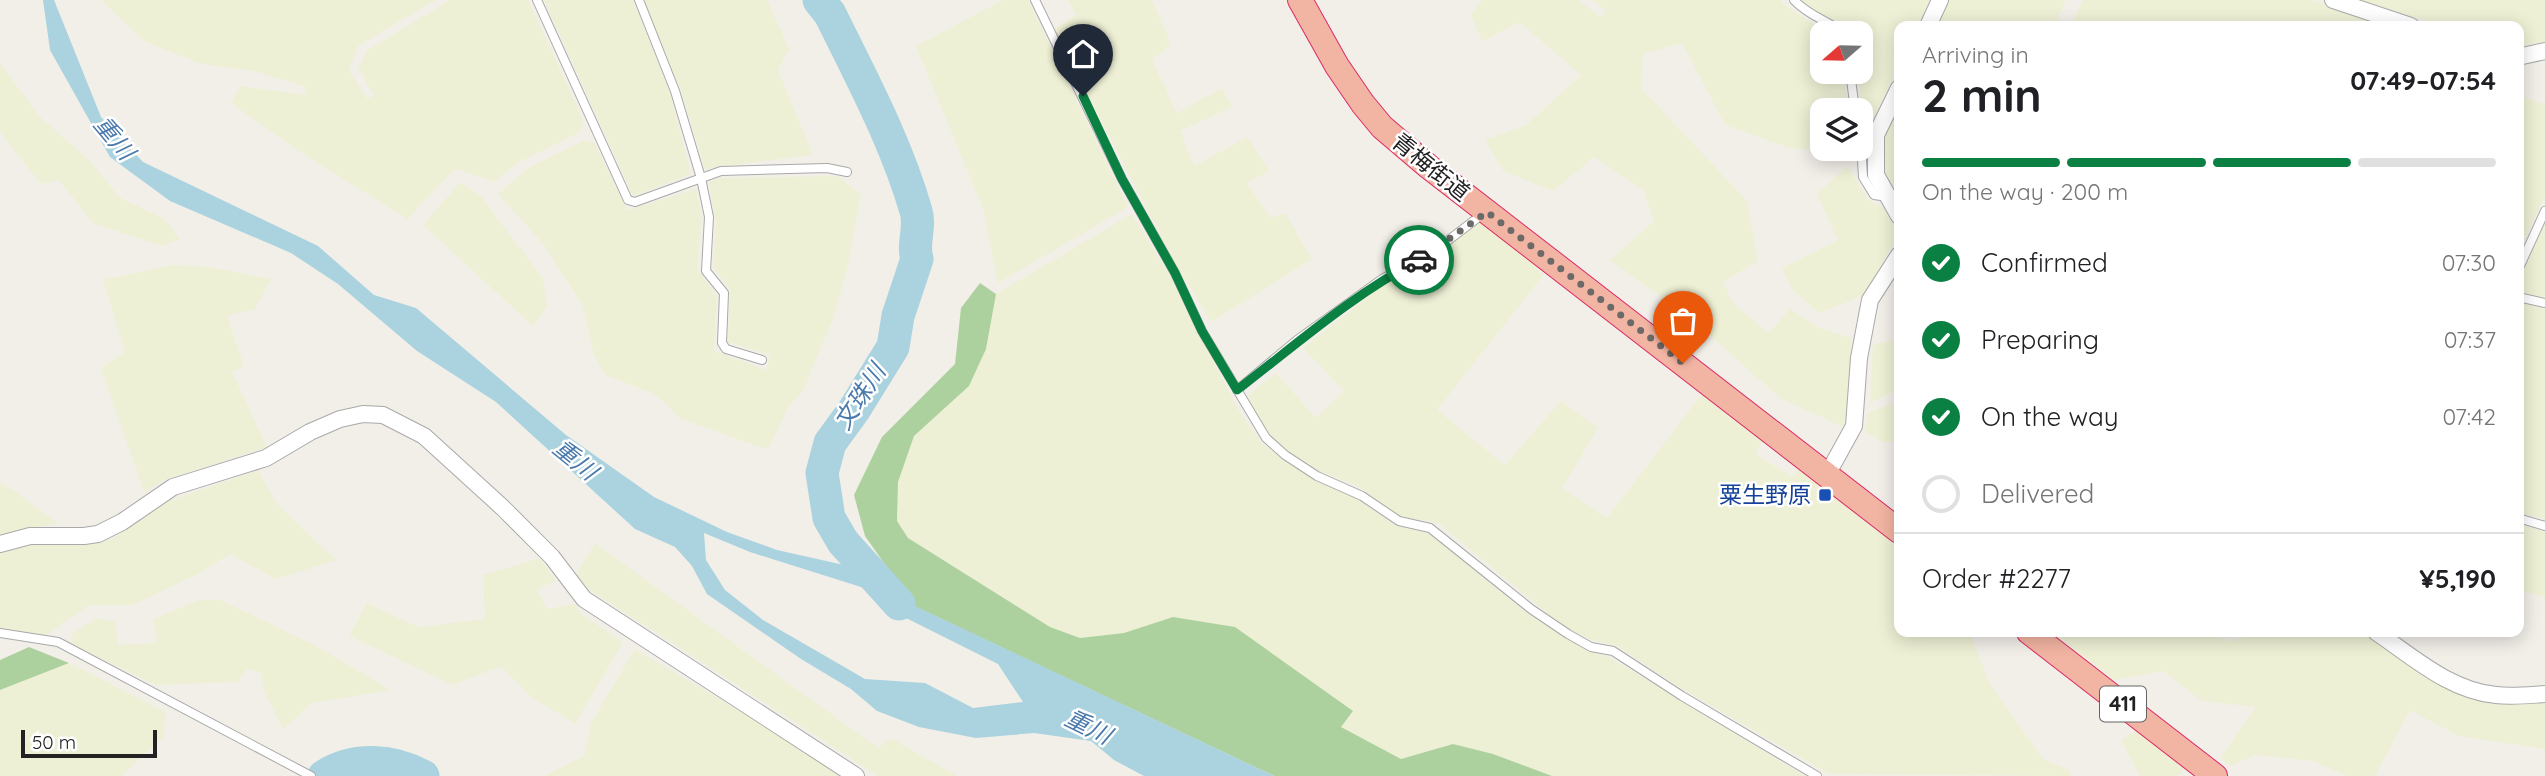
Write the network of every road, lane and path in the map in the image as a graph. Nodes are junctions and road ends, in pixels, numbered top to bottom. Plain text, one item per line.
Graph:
1 (537, 0) edge
2 (639, 0) edge
3 (1035, 0) edge
4 (1300, 0) edge
5 (1794, 0) edge
6 (1940, 0) edge
7 (2333, 0) edge
8 (1822, 21) edge
9 (1930, 21) edge
10 (2396, 21) edge
11 (2545, 51) edge
12 (2524, 55) edge
13 (1894, 99) edge
14 (1862, 161) edge
15 (847, 172) dead end
16 (701, 178) junction
17 (1888, 197) junction
18 (1894, 207) edge
19 (2545, 211) edge
20 (1487, 212) junction
21 (2524, 257) edge
22 (1894, 262) edge
23 (2524, 298) edge
24 (2545, 303) edge
25 (762, 360) dead end
26 (1237, 390) junction
27 (1827, 475) junction
28 (2524, 520) edge
29 (2545, 526) edge
30 (1894, 527) edge
31 (0, 544) edge
32 (0, 633) edge
33 (2035, 637) edge
34 (2383, 637) edge
35 (2545, 694) edge
36 (311, 776) edge
37 (856, 776) edge
38 (1818, 776) edge
39 (2216, 776) edge

1 - 16 lane
2 - 16 lane
3 - 26 lane
4 - 20 highway, 青梅街道
5 - 8 lane
6 - 9 street
7 - 10 street
11 - 12 street
13 - 17 street
14 - 17 lane
15 - 16 lane
16 - 25 lane
17 - 18 street
19 - 21 lane
20 - 26 lane
20 - 27 highway, 青梅街道
22 - 27 street
23 - 24 lane
26 - 38 lane
27 - 30 highway, 青梅街道
28 - 29 lane
31 - 37 street
32 - 36 lane
33 - 39 highway, 411
34 - 35 street

